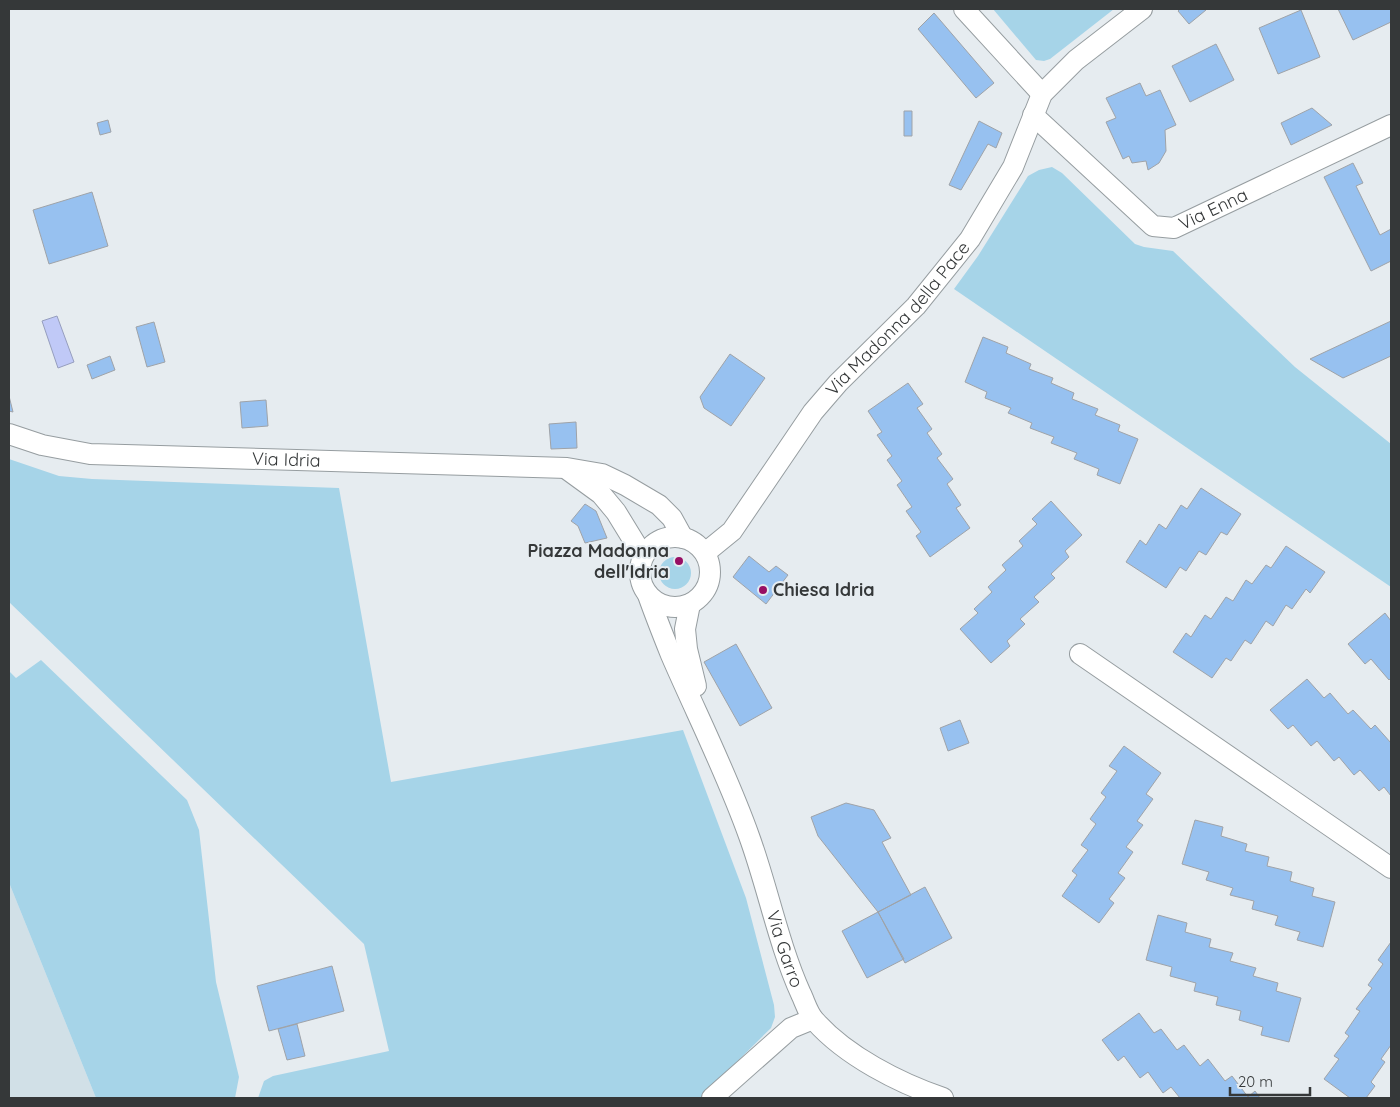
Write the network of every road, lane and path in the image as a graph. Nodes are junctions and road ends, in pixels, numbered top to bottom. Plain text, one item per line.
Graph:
1 (964, 9) edge
2 (1142, 9) edge
3 (1042, 94) junction
4 (1033, 115) junction
5 (1391, 125) edge
6 (9, 434) edge
7 (567, 468) junction
8 (683, 538) junction
9 (705, 553) junction
10 (643, 556) junction
11 (648, 595) junction
12 (690, 604) junction
13 (1080, 654) dead end
14 (708, 734) junction
15 (1391, 868) edge
16 (813, 1019) junction
17 (712, 1098) edge
18 (943, 1098) edge

1 - 3 street
2 - 3 street
3 - 4 street, Via Madonna della Pace
4 - 5 street, Via Enna
4 - 9 street, Via Madonna della Pace
6 - 7 street, Via Idria
7 - 8 street, Via Idria
7 - 10 street
8 - 9 street
8 - 10 street
9 - 12 street
10 - 11 street
11 - 12 street
11 - 14 street, Via Garro
12 - 14 street, Via Garro
13 - 15 street
14 - 16 street, Via Garro
16 - 17 street
16 - 18 street, Via Garro

